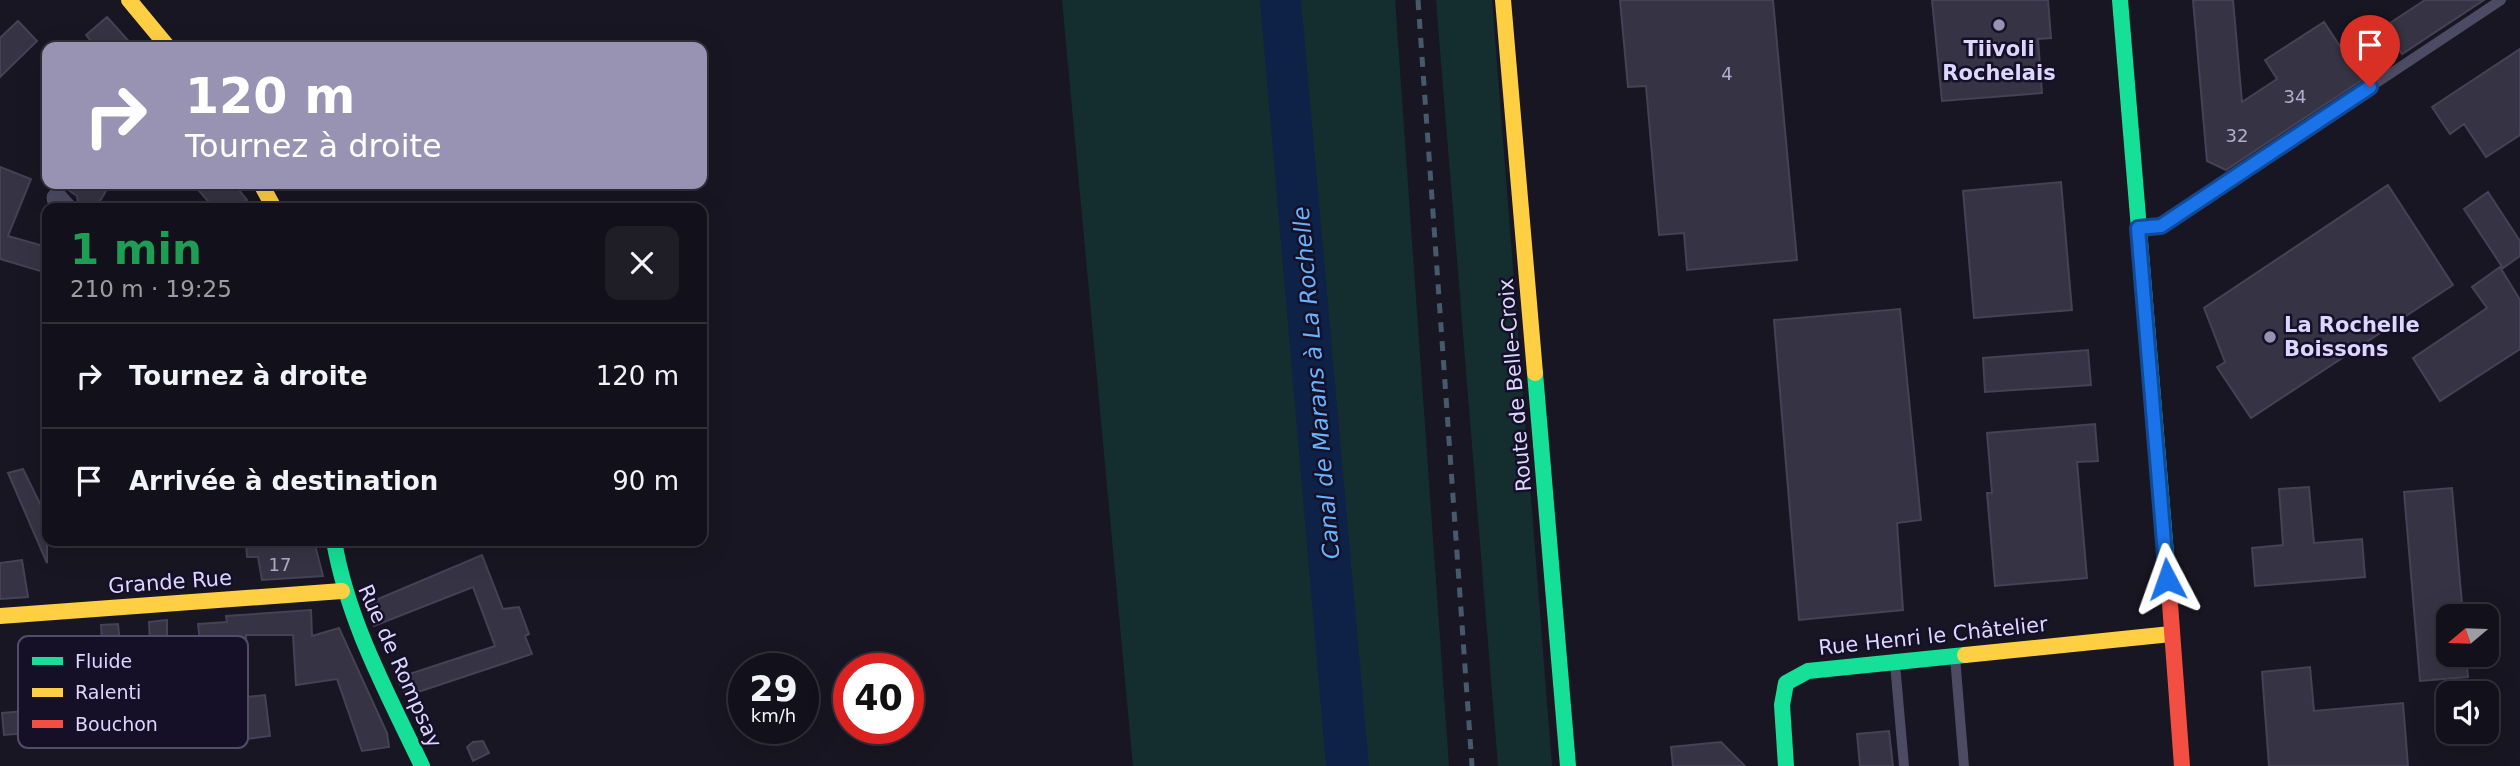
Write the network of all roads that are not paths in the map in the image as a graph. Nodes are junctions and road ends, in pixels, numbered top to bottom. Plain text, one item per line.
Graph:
1 (129, 0) edge
2 (1503, 0) edge
3 (2120, 0) edge
4 (2501, 0) edge
5 (163, 42) edge
6 (2138, 228) junction
7 (335, 546) edge
8 (342, 591) junction
9 (0, 616) edge
10 (2171, 634) junction
11 (1954, 655) junction
12 (1895, 661) junction
13 (422, 766) edge
14 (1569, 766) edge
15 (1786, 766) edge
16 (1904, 766) edge
17 (1964, 766) edge
18 (2182, 766) edge

1 - 5 street
2 - 14 street, Route de Belle-Croix
3 - 6 street
4 - 6 lane
6 - 10 street
7 - 8 street, Rue de Rompsay
8 - 9 street, Grande Rue
8 - 13 street, Rue de Rompsay
10 - 11 street, Rue Henri le Châtelier
10 - 18 street
11 - 12 street, Rue Henri le Châtelier
11 - 17 lane
12 - 15 street, Rue Henri le Châtelier
12 - 16 lane

